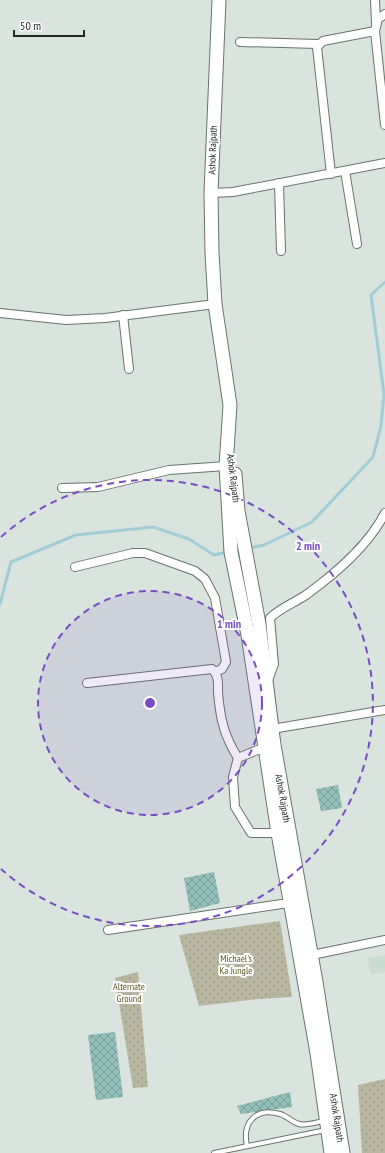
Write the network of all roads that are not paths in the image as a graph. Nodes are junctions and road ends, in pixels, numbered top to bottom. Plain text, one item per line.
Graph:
1 (219, 0) edge
2 (375, 0) edge
3 (385, 14) edge
4 (375, 27) junction
5 (240, 42) dead end
6 (319, 44) junction
7 (385, 124) edge
8 (385, 163) edge
9 (345, 171) junction
10 (331, 174) junction
11 (279, 183) junction
12 (211, 193) junction
13 (357, 244) dead end
14 (281, 251) dead end
15 (215, 304) junction
16 (0, 314) edge
17 (123, 315) junction
18 (129, 369) dead end
19 (228, 443) junction
20 (226, 466) junction
21 (62, 488) dead end
22 (385, 513) edge
23 (233, 515) junction
24 (75, 567) dead end
25 (249, 601) junction
26 (215, 672) junction
27 (87, 683) dead end
28 (266, 684) junction
29 (385, 710) edge
30 (268, 725) junction
31 (270, 746) junction
32 (238, 758) junction
33 (274, 775) junction
34 (278, 832) junction
35 (296, 902) junction
36 (108, 930) dead end
37 (385, 940) edge
38 (306, 956) junction
39 (327, 1125) junction
40 (247, 1146) junction
41 (214, 1153) edge
42 (331, 1153) edge
43 (343, 1153) edge

1 - 12 main road, Ashok Rajpath
2 - 4 street
3 - 4 street
4 - 6 street
4 - 7 street
5 - 6 street
6 - 10 street
8 - 9 street
9 - 10 street
9 - 13 street
10 - 11 street
11 - 12 street
11 - 14 street
12 - 15 main road, Ashok Rajpath
15 - 17 street
15 - 19 main road, Ashok Rajpath
16 - 17 street
17 - 18 street
19 - 20 main road, Ashok Rajpath
19 - 23 main road, Ashok Rajpath
20 - 21 street
20 - 23 main road, Ashok Rajpath
22 - 28 street
23 - 25 main road, Ashok Rajpath
24 - 26 street
25 - 28 main road, Ashok Rajpath
25 - 30 main road, Ashok Rajpath
26 - 27 street
26 - 32 street
28 - 30 main road, Ashok Rajpath
29 - 30 street
30 - 31 main road, Ashok Rajpath
31 - 32 street
31 - 33 main road, Ashok Rajpath
32 - 34 street
33 - 34 main road, Ashok Rajpath
33 - 35 main road, Ashok Rajpath
34 - 35 main road, Ashok Rajpath
35 - 36 street
35 - 38 main road, Ashok Rajpath
37 - 38 street
38 - 39 main road, Ashok Rajpath
38 - 43 main road, Ashok Rajpath
39 - 40 lane
39 - 40 lane
39 - 42 main road, Ashok Rajpath
40 - 41 lane

